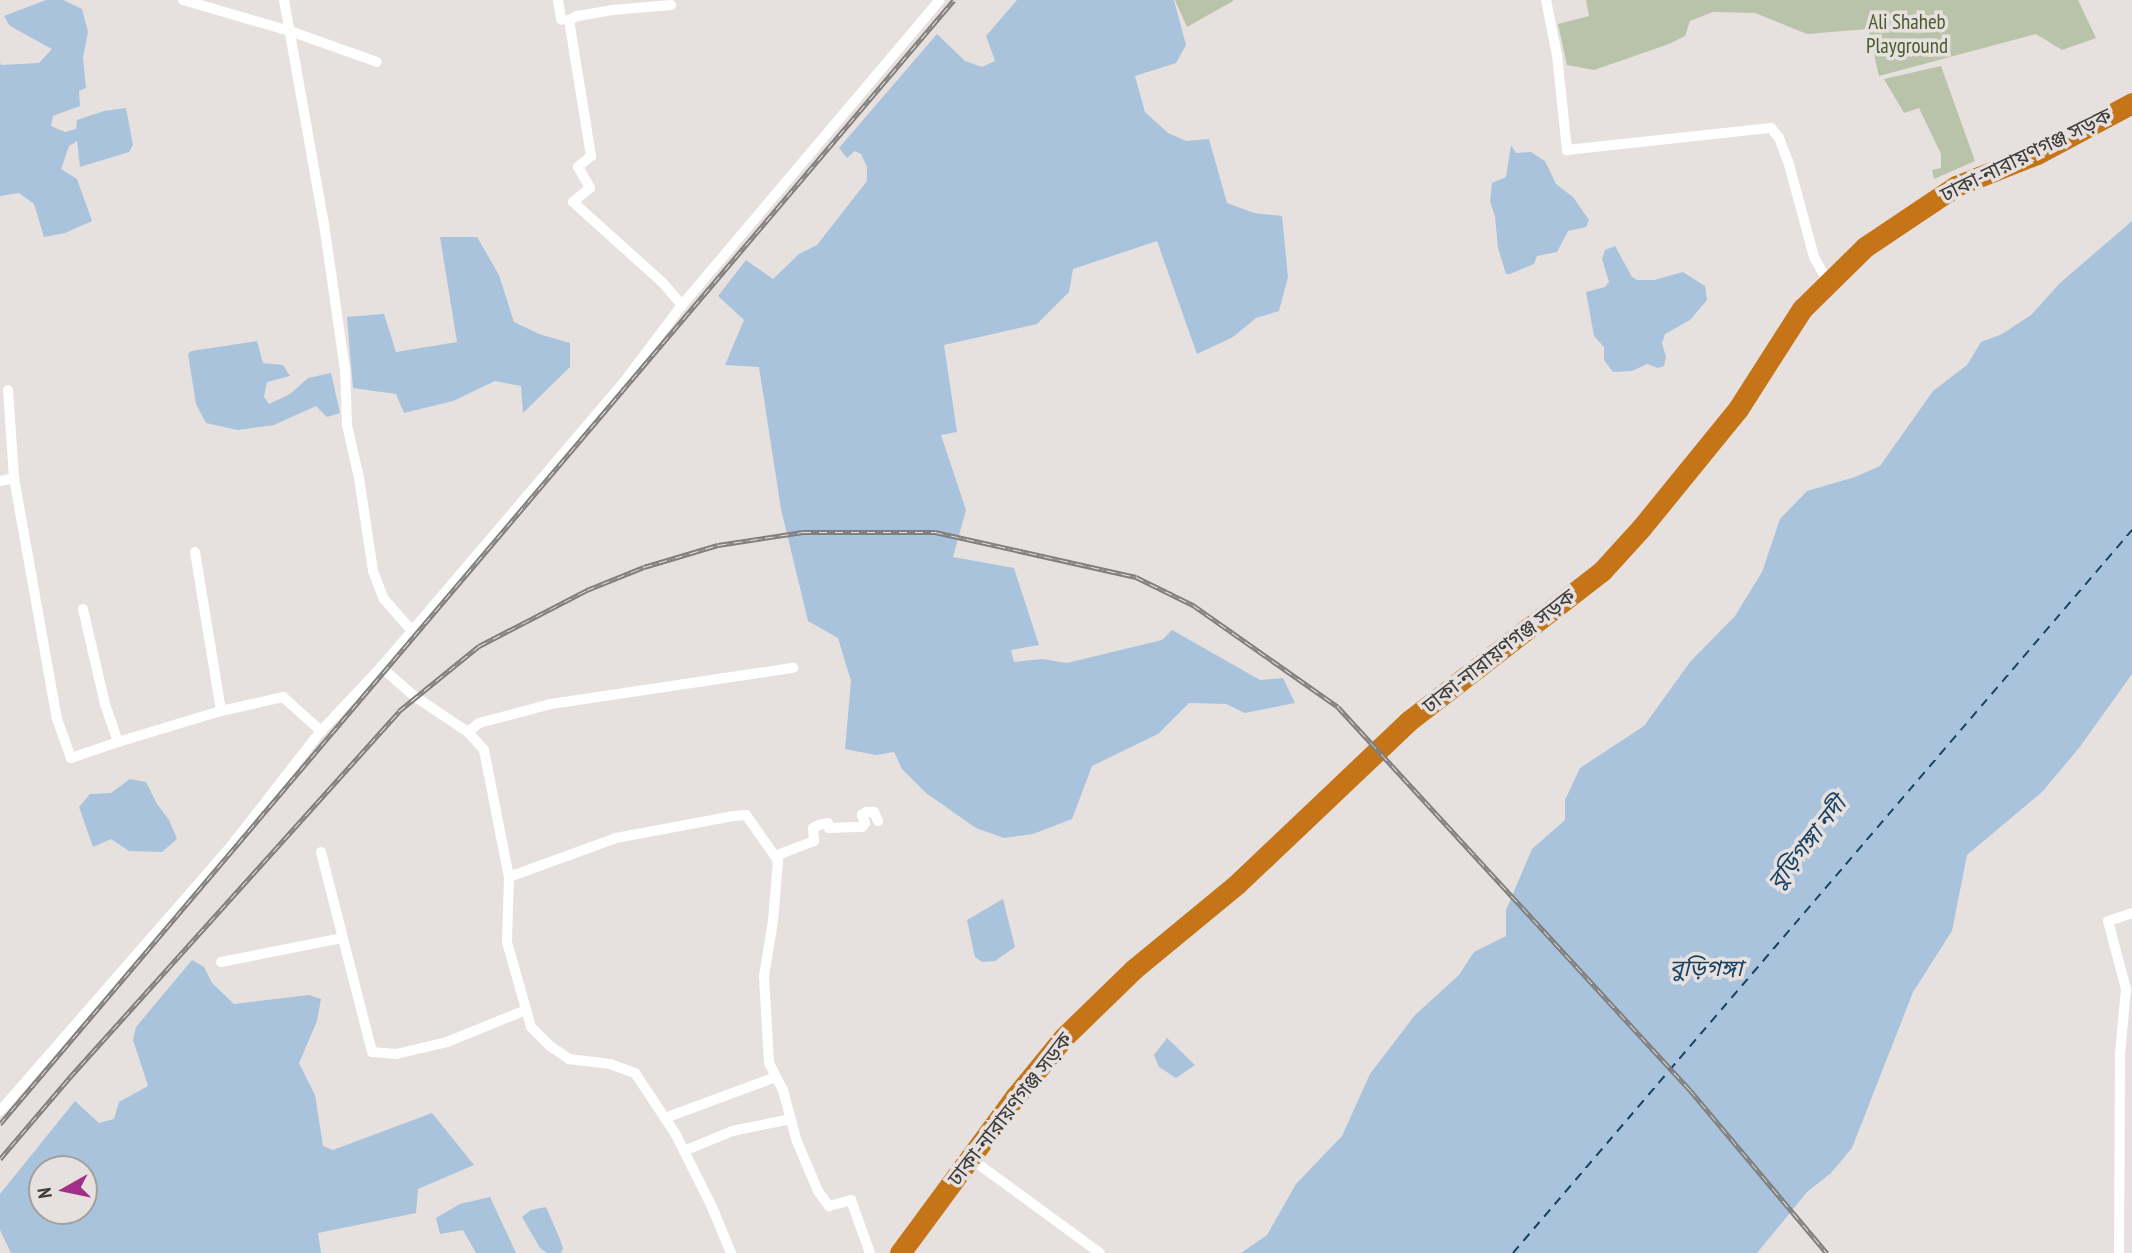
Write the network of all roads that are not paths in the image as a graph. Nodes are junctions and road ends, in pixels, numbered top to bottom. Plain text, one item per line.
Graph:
1 (183, 0) edge
2 (284, 0) edge
3 (558, 0) edge
4 (940, 0) edge
5 (1546, 0) edge
6 (670, 5) dead end
7 (561, 20) dead end
8 (290, 31) junction
9 (377, 62) dead end
10 (2132, 103) edge
11 (1828, 282) junction
12 (682, 305) junction
13 (8, 390) dead end
14 (15, 478) junction
15 (0, 481) edge
16 (195, 552) dead end
17 (83, 609) dead end
18 (412, 631) junction
19 (381, 667) junction
20 (793, 668) dead end
21 (221, 711) junction
22 (321, 731) junction
23 (468, 732) junction
24 (118, 743) junction
25 (878, 821) dead end
26 (321, 852) dead end
27 (775, 856) junction
28 (509, 877) junction
29 (2132, 913) edge
30 (342, 938) junction
31 (221, 962) dead end
32 (526, 1010) junction
33 (776, 1077) junction
34 (0, 1111) edge
35 (665, 1118) junction
36 (791, 1119) junction
37 (684, 1151) junction
38 (970, 1158) junction
39 (731, 1253) edge
40 (870, 1253) edge
41 (900, 1253) edge
42 (1100, 1253) edge
43 (2119, 1253) edge

1 - 8 street
2 - 8 street
3 - 7 street
4 - 12 street
5 - 11 street
6 - 12 street
8 - 9 street
8 - 18 street
10 - 11 highway, ঢাকা-নারায়ণগঞ্জ সড়ক
11 - 38 highway, ঢাকা-নারায়ণগঞ্জ সড়ক
12 - 18 street
13 - 14 street
14 - 15 street
14 - 24 street
16 - 21 street
17 - 24 street
18 - 19 street
19 - 22 street
19 - 23 street
20 - 23 street
21 - 22 street
21 - 24 street
22 - 34 street
23 - 28 street
25 - 27 street
26 - 30 street
27 - 28 street
27 - 33 street
28 - 32 street
29 - 43 street
30 - 31 street
30 - 32 street
32 - 35 street
33 - 35 street
33 - 36 street
35 - 37 street
36 - 37 street
36 - 40 street
37 - 39 street
38 - 41 highway, ঢাকা-নারায়ণগঞ্জ সড়ক
38 - 42 street

